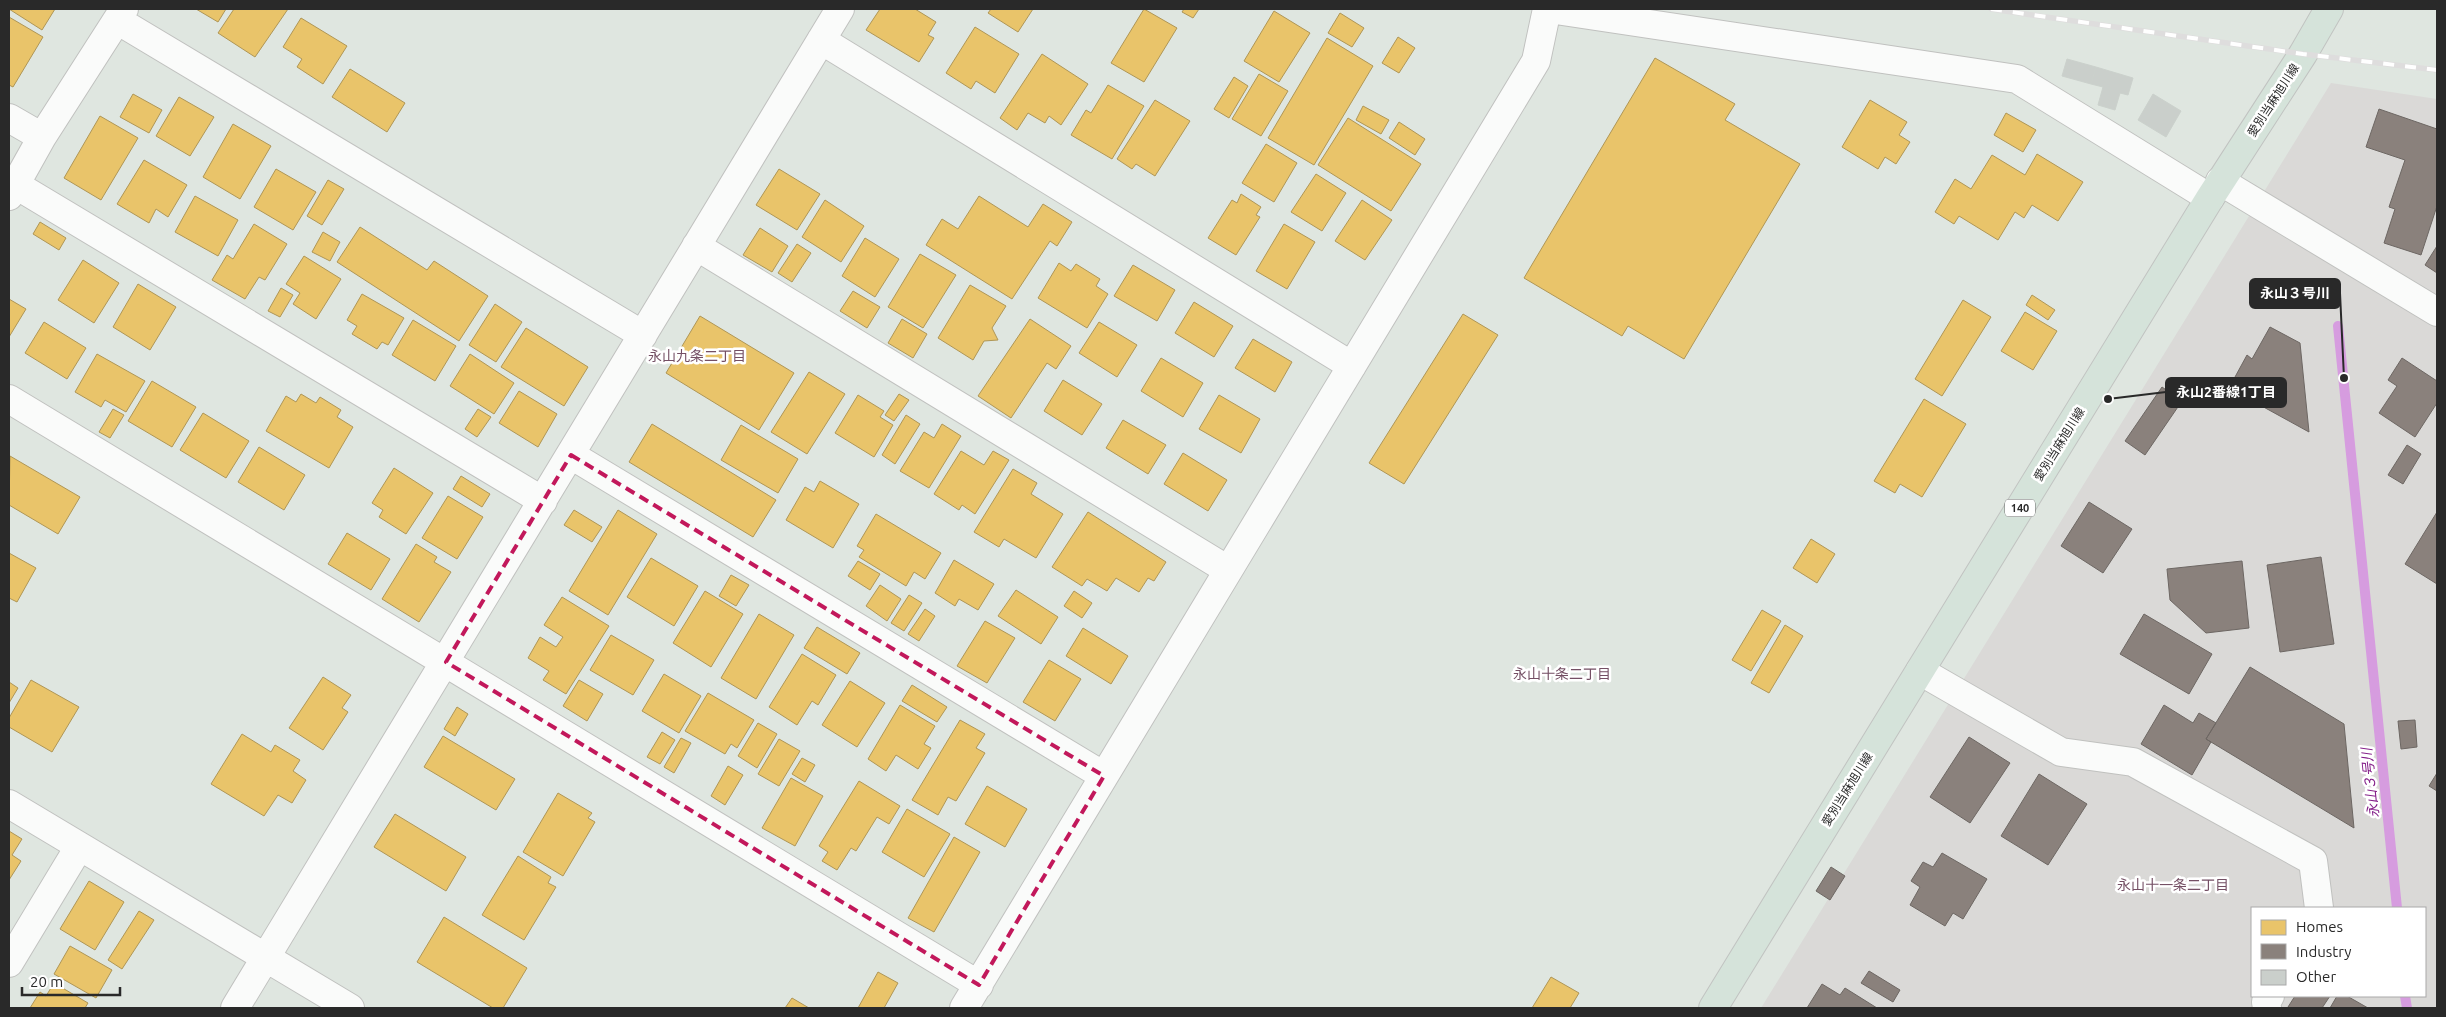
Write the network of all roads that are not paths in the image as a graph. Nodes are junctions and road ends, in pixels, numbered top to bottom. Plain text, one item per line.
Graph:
1 (840, 9) edge
2 (1548, 9) edge
3 (2329, 9) edge
4 (120, 14) edge
5 (821, 40) junction
6 (9, 118) edge
7 (42, 137) junction
8 (2215, 189) junction
9 (12, 191) edge
10 (696, 246) junction
11 (2437, 312) edge
12 (643, 335) junction
13 (1352, 366) junction
14 (9, 399) edge
15 (571, 455) junction
16 (543, 501) junction
17 (1228, 570) junction
18 (446, 662) junction
19 (1920, 671) junction
20 (1104, 776) junction
21 (9, 804) edge
22 (79, 846) junction
23 (2319, 907) edge
24 (266, 958) junction
25 (9, 963) edge
26 (979, 985) junction
27 (235, 1008) edge
28 (350, 1008) edge
29 (964, 1008) edge
30 (1713, 1008) edge

1 - 5 street
2 - 8 street
2 - 13 street
3 - 8 main road, 愛別当麻旭川線 / 140
4 - 7 street
4 - 12 street
5 - 10 street
5 - 13 street
6 - 7 street
7 - 9 street
8 - 11 street
8 - 19 main road, 愛別当麻旭川線 / 140
9 - 16 street
10 - 12 street
10 - 17 street
12 - 15 street
13 - 17 street
14 - 18 street
15 - 16 street
15 - 20 street
16 - 18 street
17 - 20 street
18 - 24 street
18 - 26 street
19 - 23 street
19 - 30 main road, 愛別当麻旭川線 / 140
20 - 26 street
21 - 22 street
22 - 24 street
22 - 25 street
24 - 27 street
24 - 28 street
26 - 29 street

